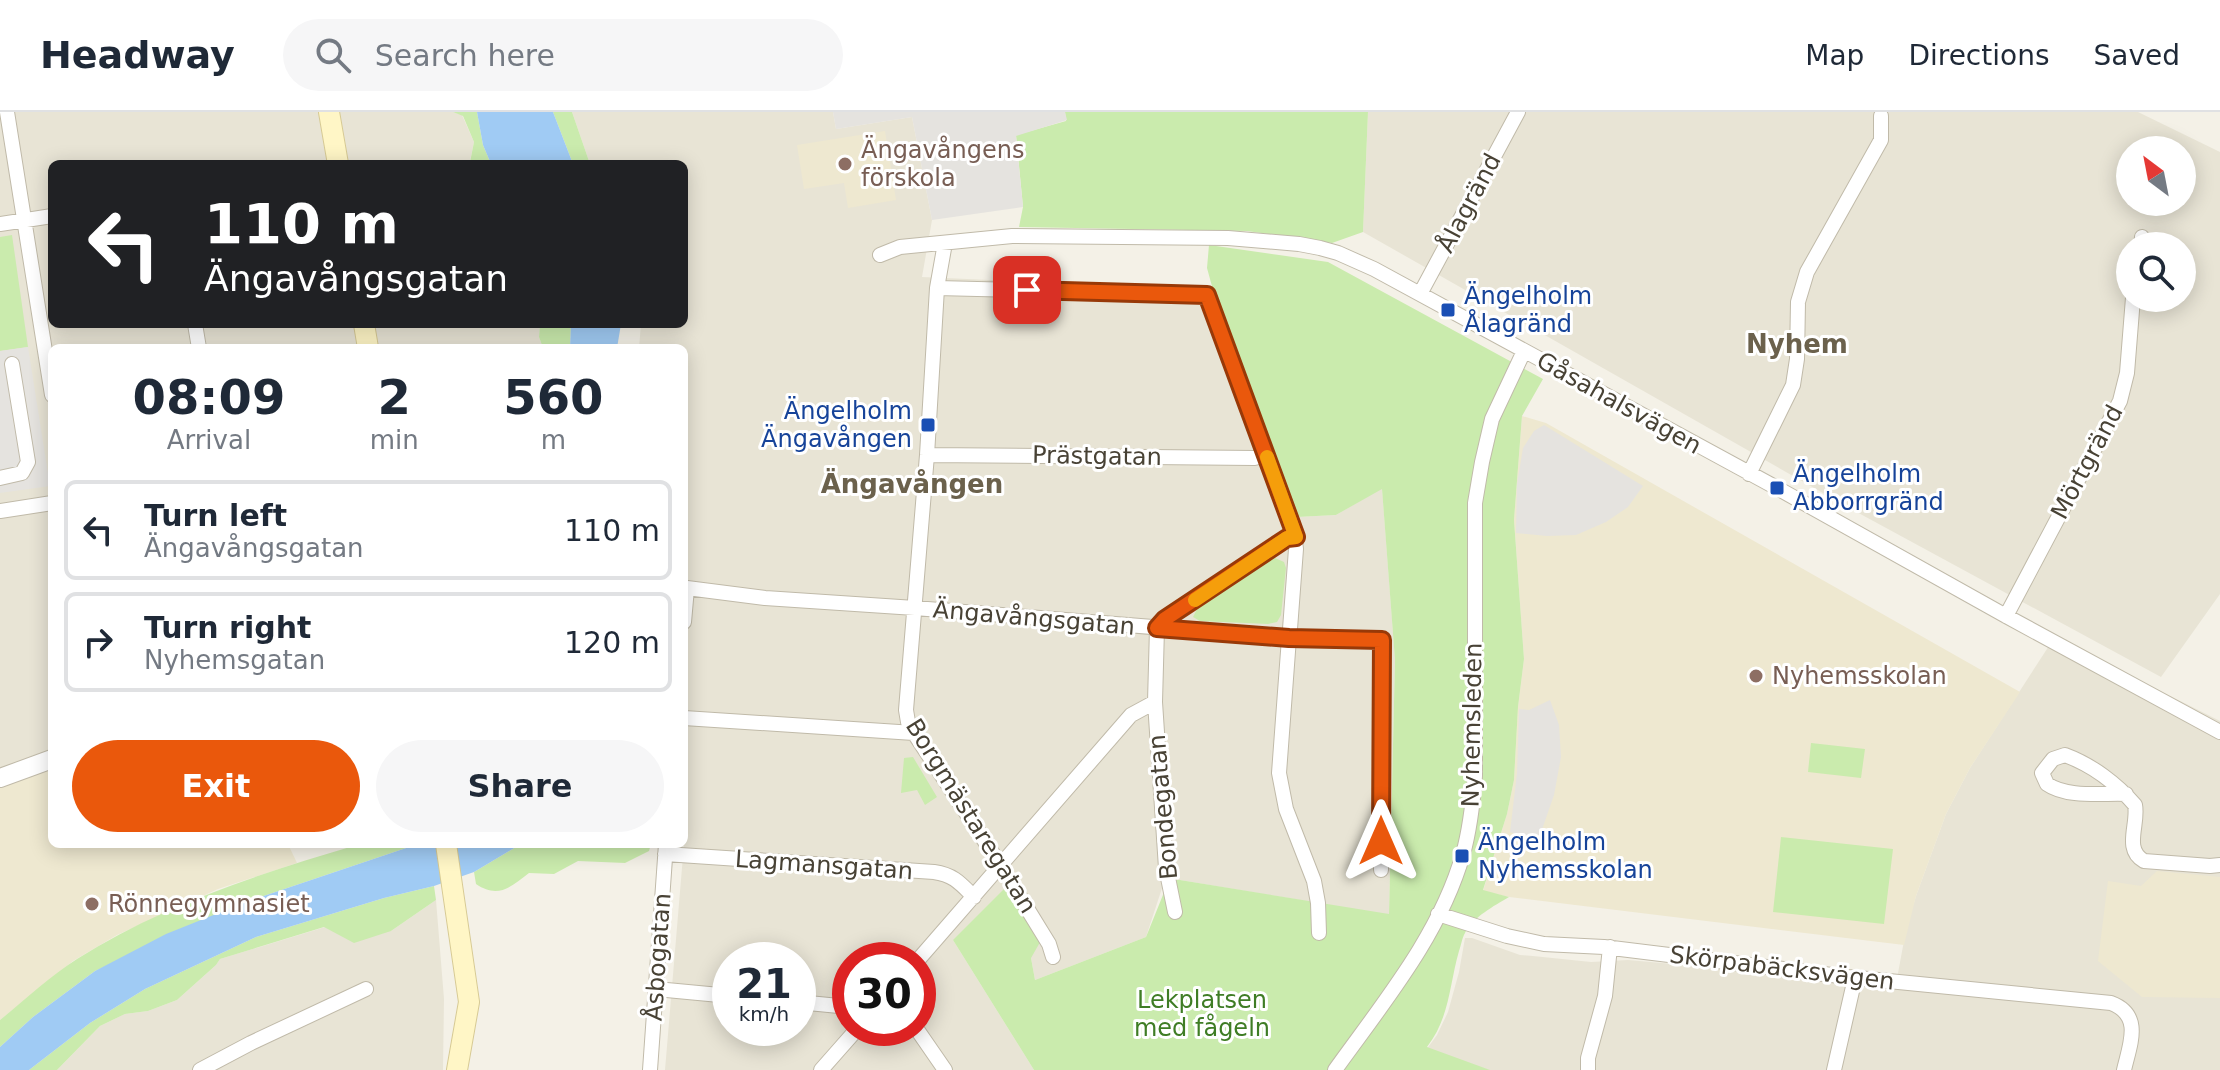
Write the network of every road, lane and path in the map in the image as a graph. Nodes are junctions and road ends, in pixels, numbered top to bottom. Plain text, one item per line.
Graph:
1 (7, 112) edge
2 (329, 112) edge
3 (1518, 112) edge
4 (1881, 116) dead end
5 (337, 160) edge
6 (48, 217) edge
7 (26, 220) junction
8 (0, 224) edge
9 (945, 243) junction
10 (880, 255) dead end
11 (937, 288) junction
12 (1420, 294) junction
13 (2132, 312) edge
14 (1524, 351) junction
15 (12, 364) dead end
16 (48, 368) edge
17 (1266, 454) junction
18 (927, 455) junction
19 (1749, 474) junction
20 (0, 478) edge
21 (48, 504) edge
22 (0, 511) edge
23 (1296, 537) junction
24 (688, 588) edge
25 (915, 608) junction
26 (2006, 616) junction
27 (1157, 628) junction
28 (1289, 634) junction
29 (1155, 702) junction
30 (688, 718) edge
31 (2220, 732) edge
32 (914, 733) junction
33 (48, 760) edge
34 (0, 778) edge
35 (2126, 794) junction
36 (447, 848) edge
37 (666, 849) edge
38 (2155, 863) junction
39 (2220, 865) edge
40 (1001, 866) junction
41 (1381, 870) dead end
42 (2134, 872) dead end
43 (974, 897) junction
44 (1175, 912) dead end
45 (1438, 914) junction
46 (1319, 933) dead end
47 (934, 942) edge
48 (1610, 947) junction
49 (1053, 957) dead end
50 (1855, 978) junction
51 (366, 989) dead end
52 (656, 989) junction
53 (712, 994) edge
54 (842, 1046) edge
55 (928, 1046) edge
56 (200, 1070) edge
57 (457, 1070) edge
58 (650, 1070) edge
59 (821, 1070) edge
60 (945, 1070) edge
61 (1335, 1070) edge
62 (1588, 1070) edge
63 (1834, 1070) edge
64 (2124, 1070) edge

1 - 7 street
2 - 5 main road
3 - 12 street, Ålagränd
4 - 19 street
6 - 7 street
7 - 8 street
7 - 16 street
9 - 10 street, Gåsahalsvägen
9 - 11 street, Borgmästaregatan
9 - 12 street, Gåsahalsvägen
11 - 17 street
11 - 18 street, Borgmästaregatan
12 - 14 street, Gåsahalsvägen
13 - 26 street, Mörtgränd
14 - 19 street, Gåsahalsvägen
14 - 45 street, Nyhemsleden
15 - 20 street
17 - 18 street, Prästgatan
17 - 23 street
18 - 25 street, Borgmästaregatan
19 - 26 street, Gåsahalsvägen
21 - 22 street
23 - 27 street
23 - 28 street
24 - 25 street, Ängavångsgatan
25 - 27 street, Ängavångsgatan
25 - 32 street, Borgmästaregatan
26 - 31 street, Gåsahalsvägen
27 - 28 street, Ängavångsgatan
27 - 29 street, Bondegatan
28 - 41 street, Ängavångsgatan
28 - 46 street
29 - 40 street
29 - 44 street, Bondegatan
30 - 32 street
32 - 40 street, Borgmästaregatan
33 - 34 street
35 - 35 street
35 - 38 street
36 - 57 main road
37 - 43 street, Lagmansgatan
37 - 52 street, Åsbogatan
38 - 39 street
38 - 42 street
40 - 43 street
40 - 49 street, Borgmästaregatan
43 - 47 street
45 - 48 street, Skörpabäcksvägen
45 - 61 street, Nyhemsleden
48 - 50 street, Skörpabäcksvägen
48 - 62 street
50 - 63 street
50 - 64 street, Skörpabäcksvägen
51 - 56 street
52 - 53 street
52 - 58 street, Åsbogatan
54 - 59 street
55 - 60 street

